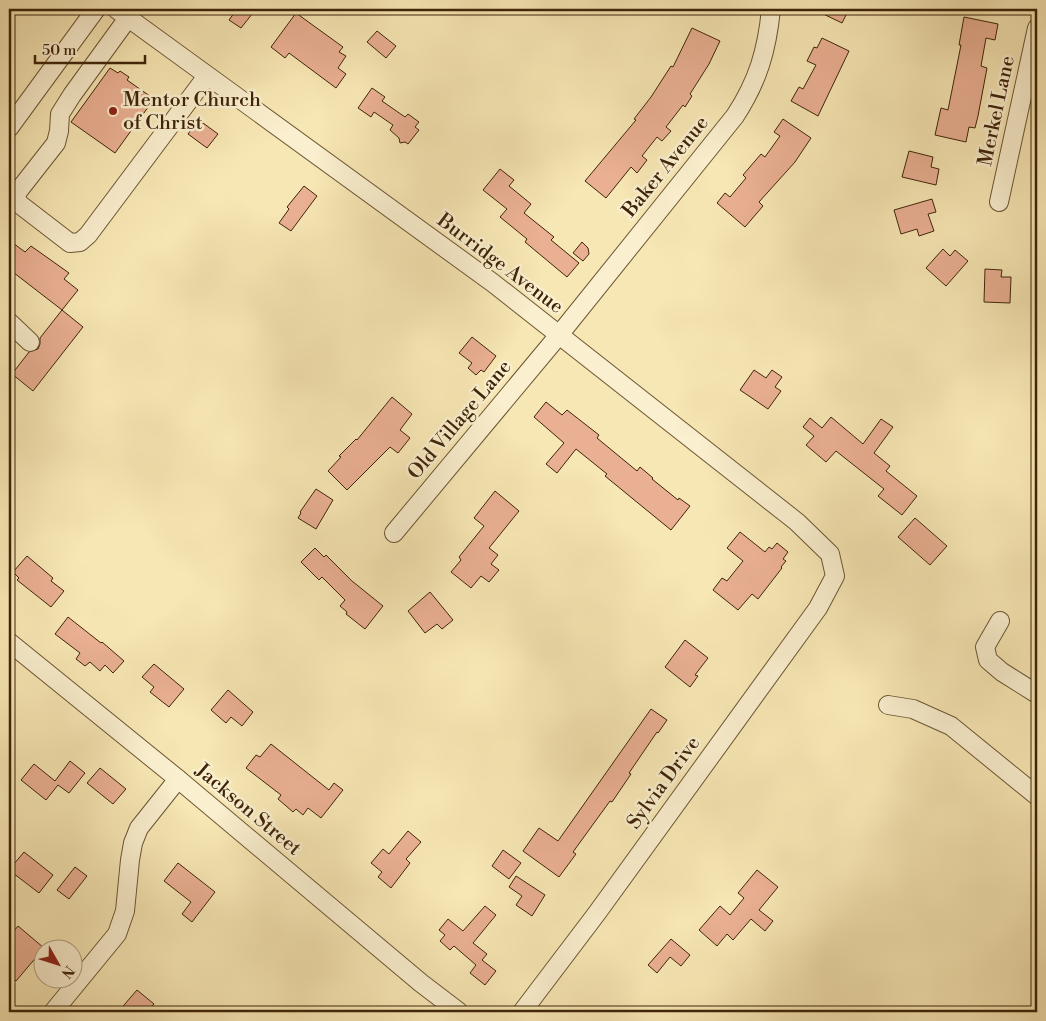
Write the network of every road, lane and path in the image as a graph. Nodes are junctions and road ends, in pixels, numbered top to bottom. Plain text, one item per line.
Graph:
1 (96, 9) edge
2 (772, 9) edge
3 (122, 13) edge
4 (1037, 28) edge
5 (208, 76) junction
6 (9, 128) edge
7 (999, 202) dead end
8 (9, 322) edge
9 (559, 334) junction
10 (30, 342) dead end
11 (394, 533) dead end
12 (835, 576) joint
13 (1000, 621) dead end
14 (9, 642) edge
15 (1037, 694) edge
16 (888, 705) dead end
17 (178, 779) junction
18 (1037, 796) edge
19 (53, 1012) edge
20 (459, 1012) edge
21 (522, 1012) edge

1 - 6 street
2 - 9 street, Baker Avenue
3 - 5 street, Burridge Avenue
3 - 5 street
4 - 7 street, Merkel Lane
5 - 9 street, Burridge Avenue
8 - 10 street
9 - 11 street, Old Village Lane
9 - 12 street, Burridge Avenue
12 - 21 street, Sylvia Drive
13 - 15 street
14 - 17 street, Jackson Street
16 - 18 street
17 - 19 street
17 - 20 street, Jackson Street

